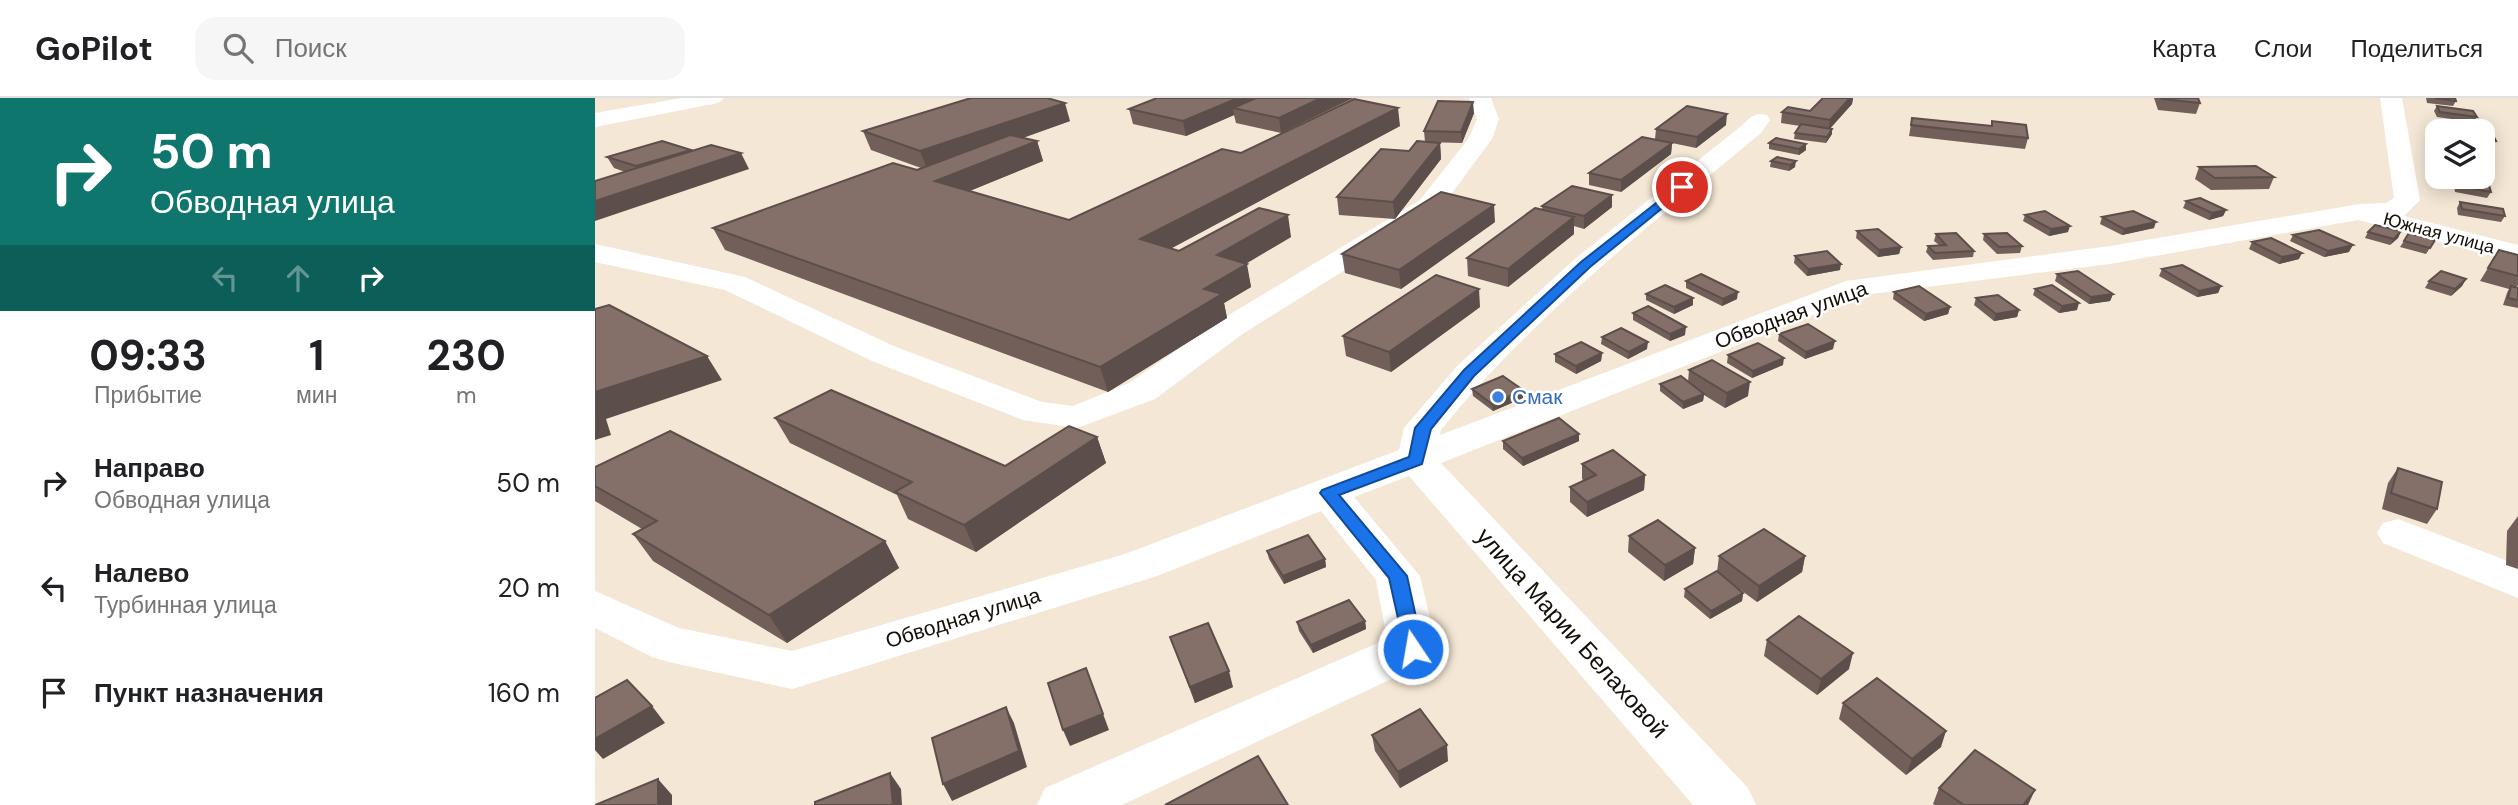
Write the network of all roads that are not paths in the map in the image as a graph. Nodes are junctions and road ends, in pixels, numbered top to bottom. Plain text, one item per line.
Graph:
1 (713, 98) edge
2 (1480, 98) edge
3 (2391, 98) edge
4 (638, 114) junction
5 (595, 120) edge
6 (1759, 120) dead end
7 (595, 127) edge
8 (2360, 212) junction
9 (595, 253) edge
10 (2518, 254) edge
11 (1416, 460) junction
12 (1328, 493) junction
13 (2398, 533) dead end
14 (2518, 582) edge
15 (595, 608) edge
16 (1065, 805) edge
17 (1728, 805) edge

1 - 4 street
2 - 9 street
3 - 8 street, Обводная улица
4 - 5 street
4 - 7 street
6 - 11 street
8 - 10 street, Южная улица
8 - 11 street, Обводная улица
11 - 12 street, Обводная улица
11 - 17 street, улица Марии Белаховой
12 - 15 street, Обводная улица
12 - 16 street
13 - 14 street

